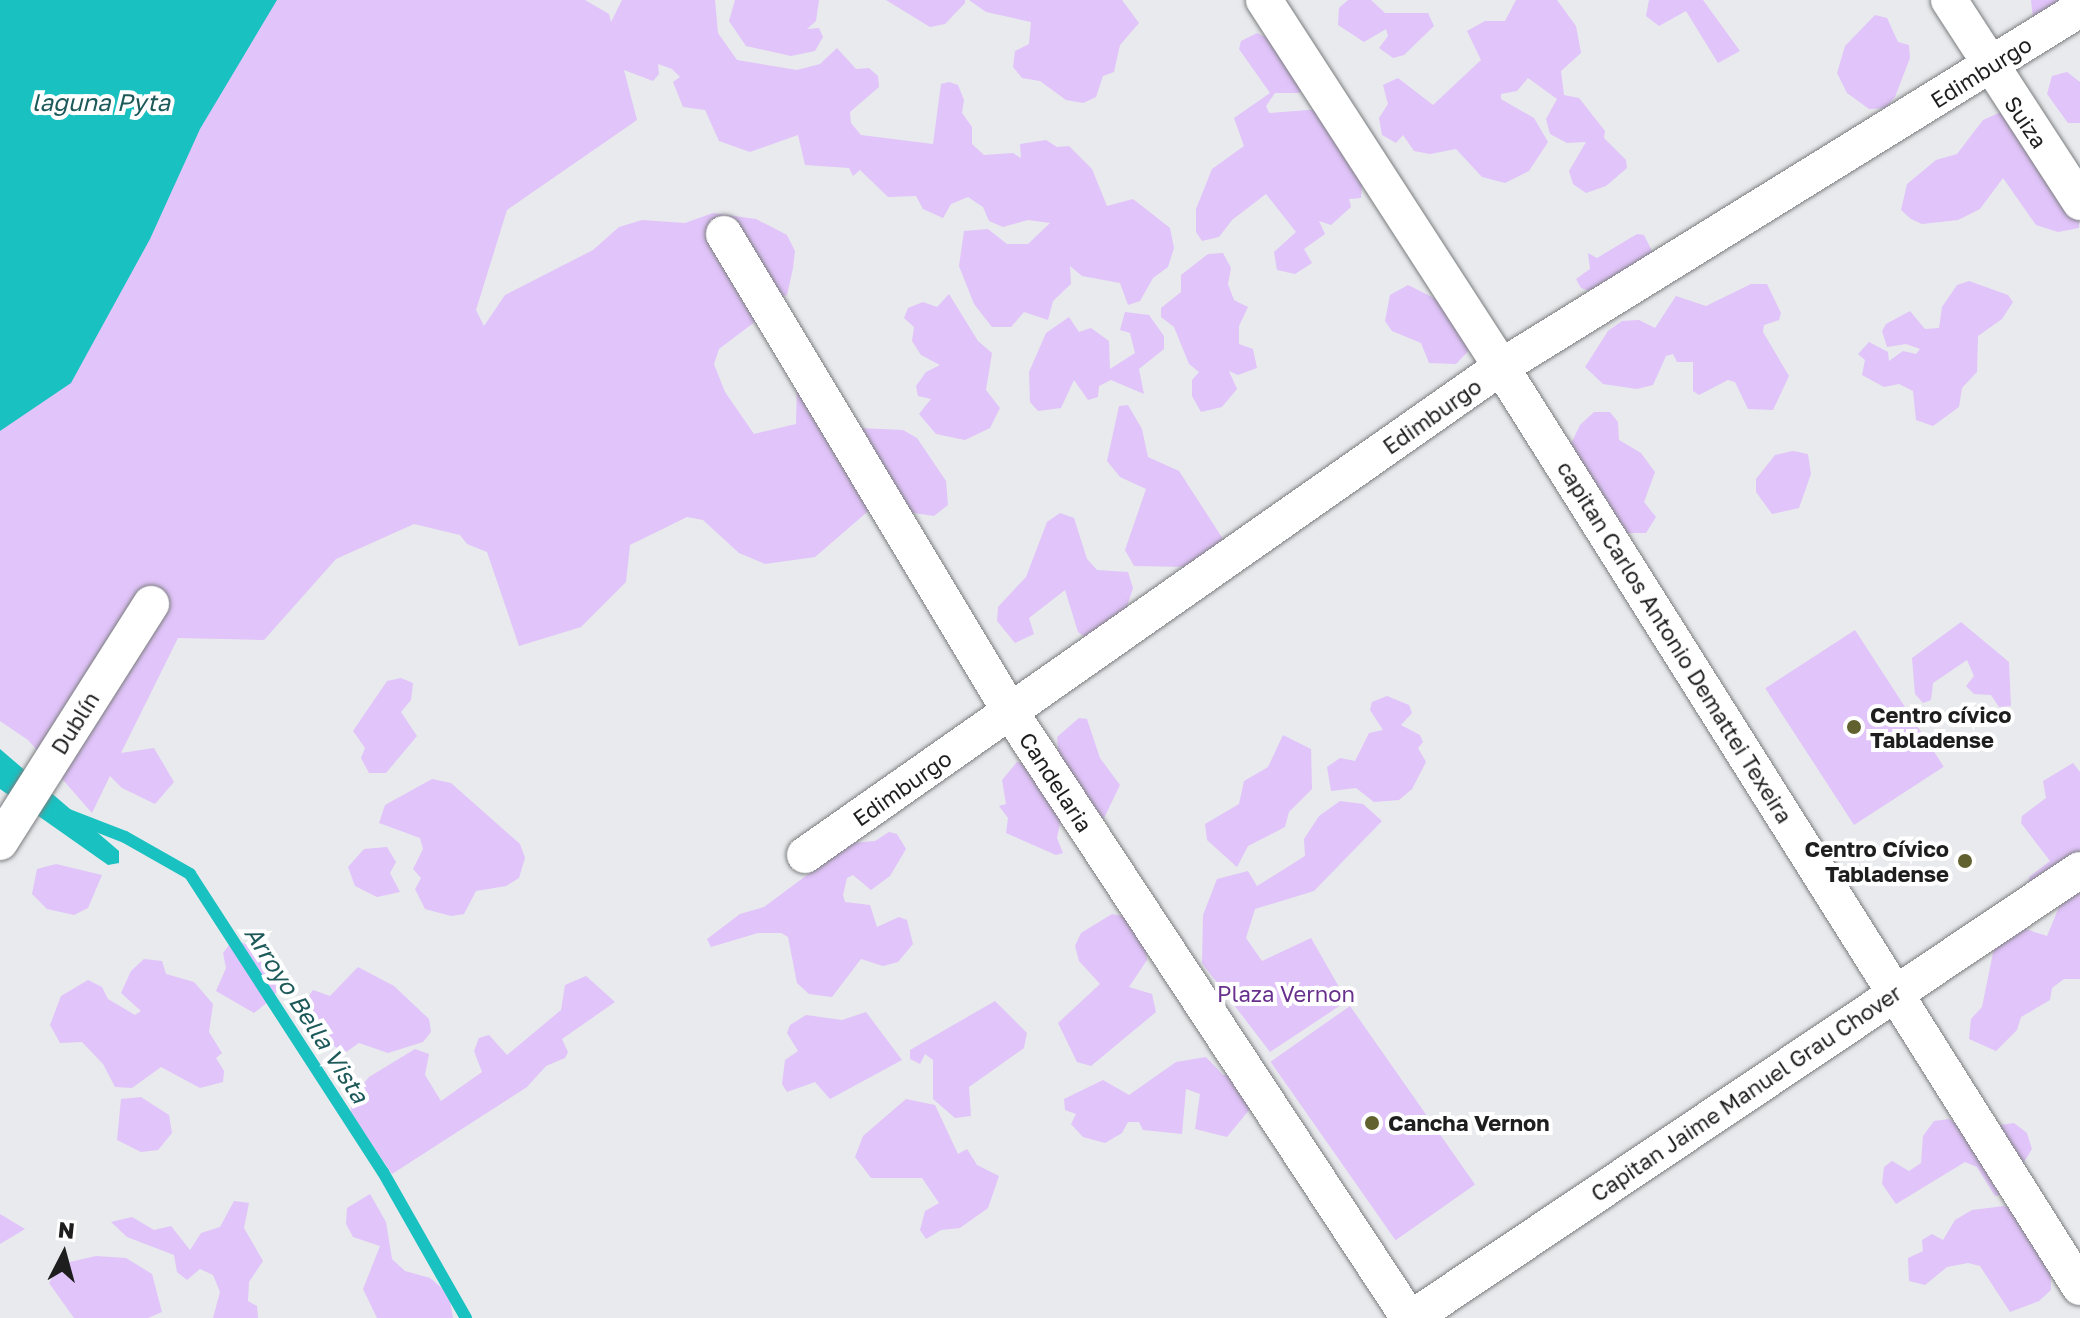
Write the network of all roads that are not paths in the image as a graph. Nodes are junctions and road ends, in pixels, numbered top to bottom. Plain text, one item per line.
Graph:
1 (1264, 0) edge
2 (1949, 0) edge
3 (2080, 9) edge
4 (1990, 68) junction
5 (2080, 202) edge
6 (724, 234) dead end
7 (1501, 367) junction
8 (151, 604) dead end
9 (1011, 713) junction
10 (0, 842) edge
11 (805, 855) dead end
12 (2080, 870) edge
13 (1896, 992) junction
14 (2080, 1287) edge
15 (1410, 1318) edge

1 - 7 street, capitan Carlos Antonio Demattei Texeira
2 - 4 street, Suiza
3 - 4 street, Edimburgo
4 - 5 street, Suiza
4 - 7 street, Edimburgo
6 - 9 street, Candelaria
7 - 9 street, Edimburgo
7 - 13 street, capitan Carlos Antonio Demattei Texeira
8 - 10 street, Dublín
9 - 11 street, Edimburgo
9 - 15 street, Candelaria
12 - 13 street, Capitan Jaime Manuel Grau Chover
13 - 14 street, capitan Carlos Antonio Demattei Texeira
13 - 15 street, Capitan Jaime Manuel Grau Chover

